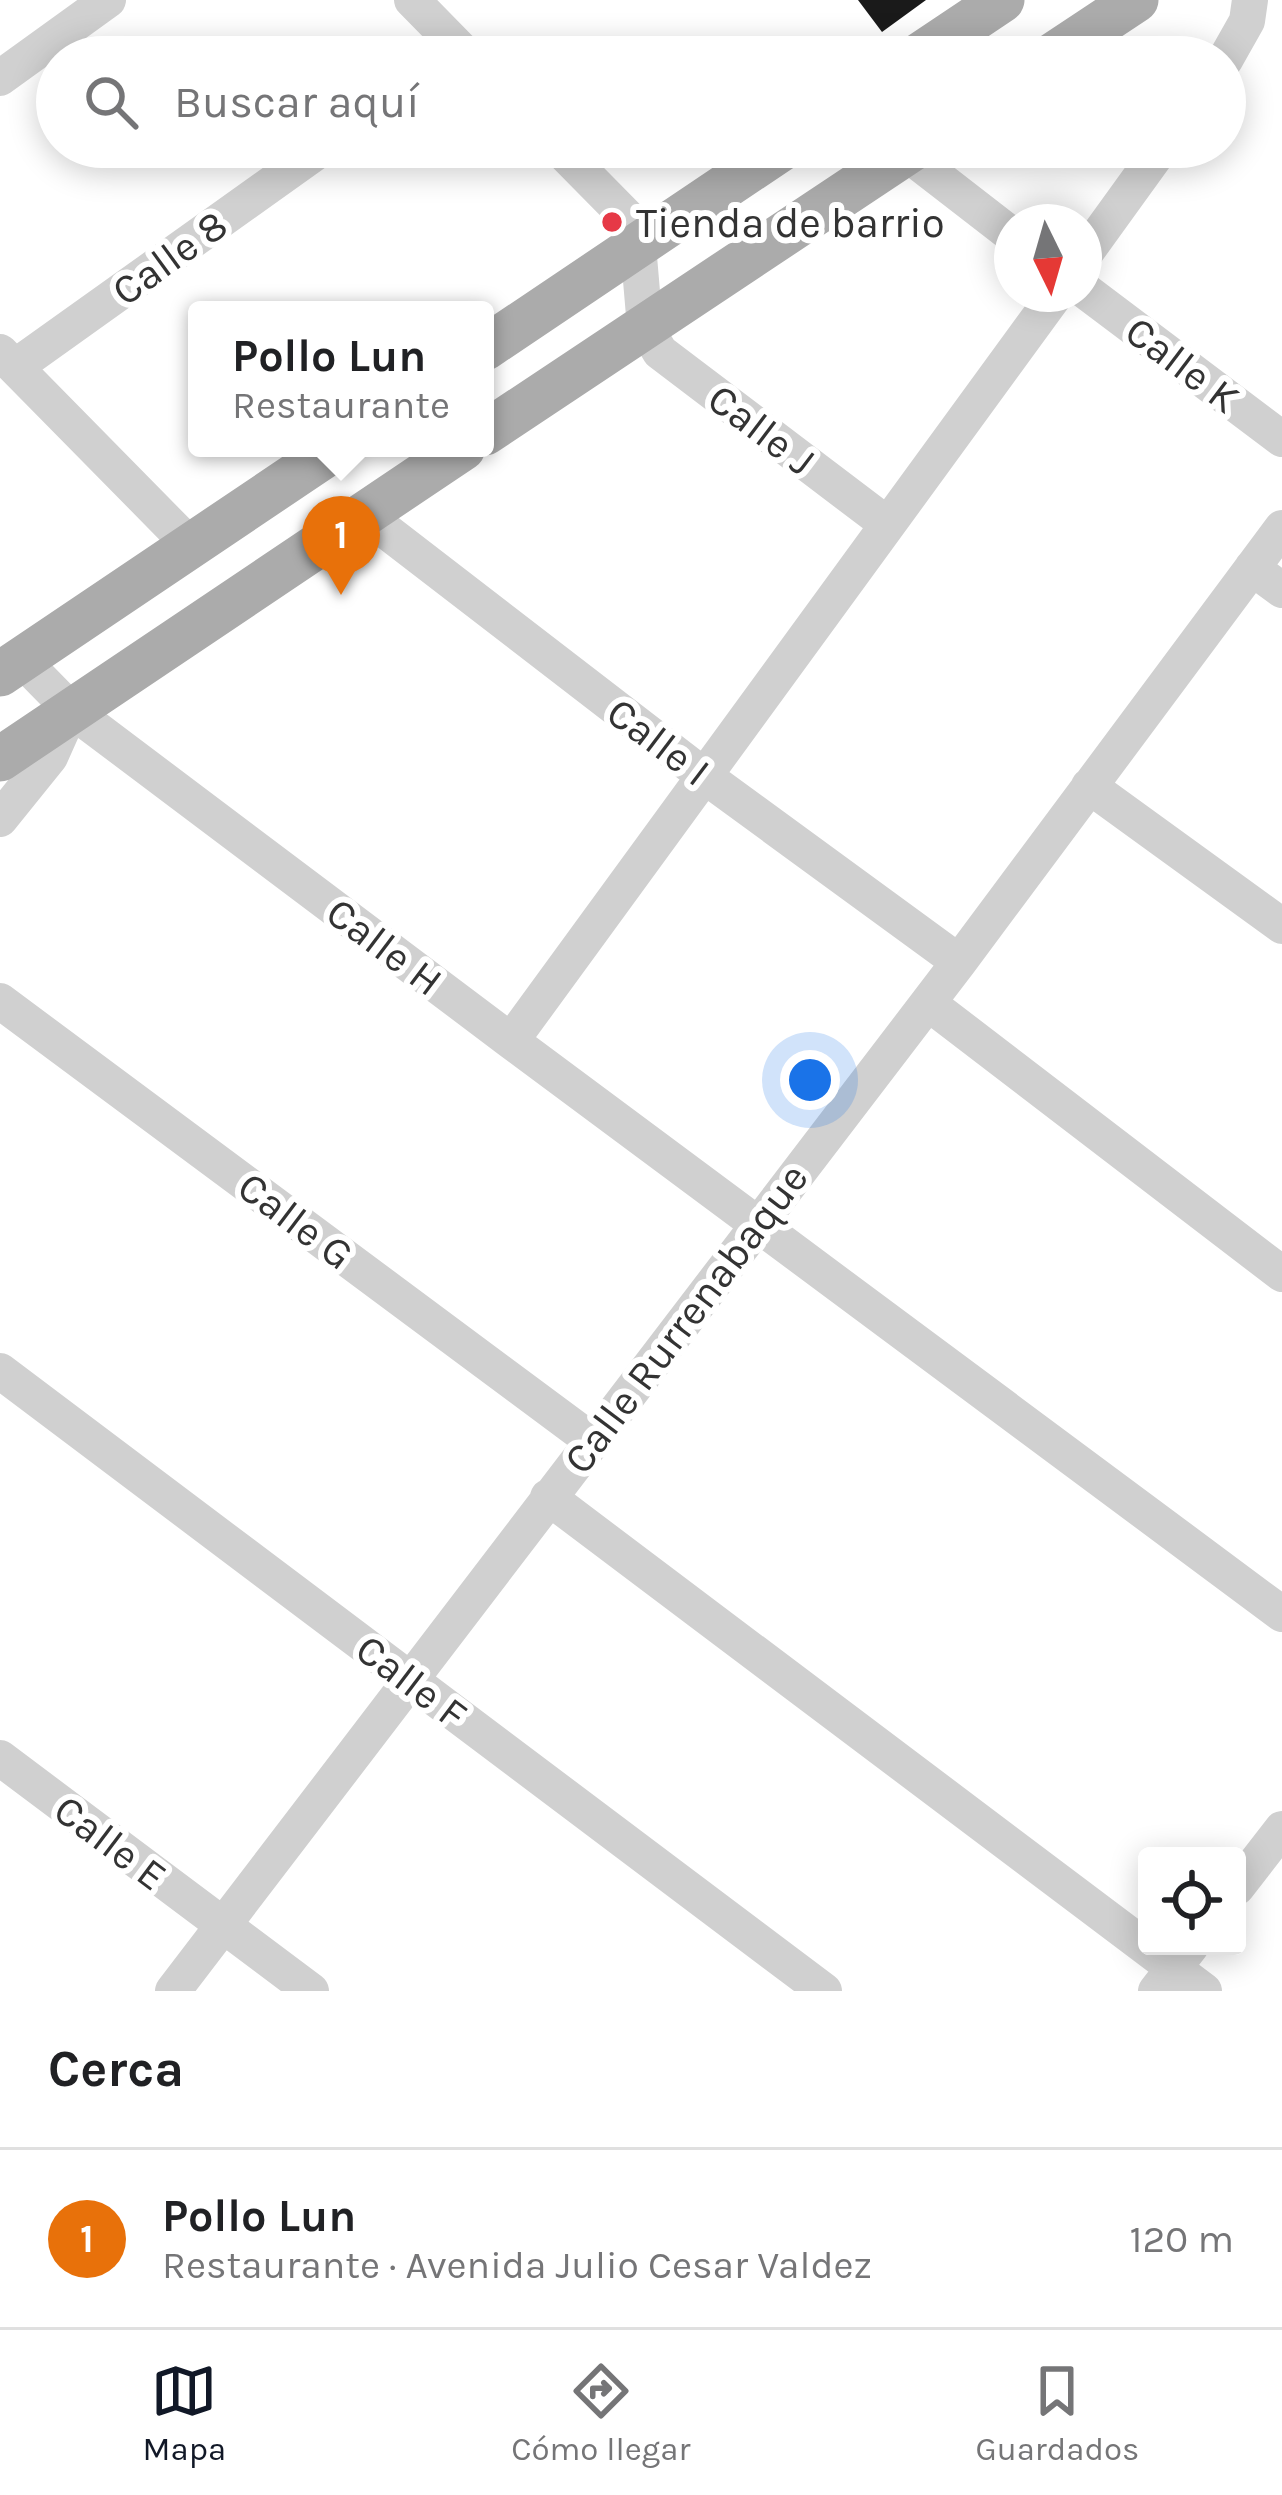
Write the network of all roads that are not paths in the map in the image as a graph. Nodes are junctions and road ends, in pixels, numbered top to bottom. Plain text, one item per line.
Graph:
1 (108, 0) edge
2 (1002, 0) edge
3 (1136, 0) edge
4 (1250, 0) edge
5 (429, 5) edge
6 (58, 36) edge
7 (448, 36) edge
8 (948, 36) edge
9 (1082, 36) edge
10 (1238, 36) edge
11 (36, 52) edge
12 (0, 78) edge
13 (292, 168) edge
14 (579, 168) edge
15 (753, 168) edge
16 (883, 168) edge
17 (932, 168) edge
18 (1147, 168) edge
19 (994, 220) edge
20 (1102, 230) edge
21 (638, 245) junction
22 (1102, 304) edge
23 (1042, 312) edge
24 (645, 327) junction
25 (494, 342) edge
26 (8, 360) edge
27 (494, 428) edge
28 (1282, 439) edge
29 (323, 457) edge
30 (450, 457) edge
31 (364, 514) junction
32 (887, 524) junction
33 (1282, 527) edge
34 (191, 546) junction
35 (1252, 568) junction
36 (1282, 590) edge
37 (11, 667) edge
38 (71, 710) junction
39 (0, 759) edge
40 (704, 776) junction
41 (1089, 786) junction
42 (0, 819) edge
43 (1282, 926) edge
44 (959, 962) junction
45 (0, 1001) edge
46 (928, 1003) junction
47 (511, 1041) junction
48 (757, 1223) junction
49 (1282, 1274) edge
50 (0, 1371) edge
51 (592, 1440) junction
52 (548, 1497) junction
53 (1282, 1614) edge
54 (410, 1679) junction
55 (0, 1758) edge
56 (1282, 1829) edge
57 (1246, 1875) edge
58 (222, 1926) junction
59 (1174, 1968) edge
60 (173, 1991) edge
61 (311, 1991) edge
62 (824, 1991) edge
63 (1204, 1991) edge

1 - 6 street
2 - 8 main road
3 - 9 main road
4 - 10 street
5 - 7 street
11 - 12 street
13 - 26 street, Calle 8
14 - 21 street
15 - 21 main road
16 - 24 main road
17 - 19 street
18 - 20 street
21 - 24 street
21 - 25 main road
22 - 28 street, Calle K
23 - 32 street
24 - 27 main road
24 - 32 street, Calle J
26 - 34 street
29 - 34 main road
30 - 31 main road
31 - 38 main road
31 - 40 street, Calle I
32 - 40 street
33 - 35 street, Calle Rurrenabaque
34 - 37 main road
35 - 36 street
35 - 41 street, Calle Rurrenabaque
37 - 38 street, Calle H
38 - 39 main road
38 - 42 street
38 - 47 street, Calle H
40 - 44 street, Calle I
40 - 47 street
41 - 43 street
41 - 44 street, Calle Rurrenabaque
44 - 46 street, Calle Rurrenabaque
45 - 51 street, Calle G
46 - 48 street, Calle Rurrenabaque
46 - 49 street
47 - 48 street, Calle H
48 - 51 street, Calle Rurrenabaque
48 - 53 street, Calle H
50 - 54 street, Calle F
51 - 52 street, Calle Rurrenabaque
52 - 54 street, Calle Rurrenabaque
52 - 59 street
54 - 58 street, Calle Rurrenabaque
54 - 62 street, Calle F
55 - 58 street, Calle E
56 - 57 street
58 - 60 street, Calle Rurrenabaque
58 - 61 street, Calle E
59 - 63 street

